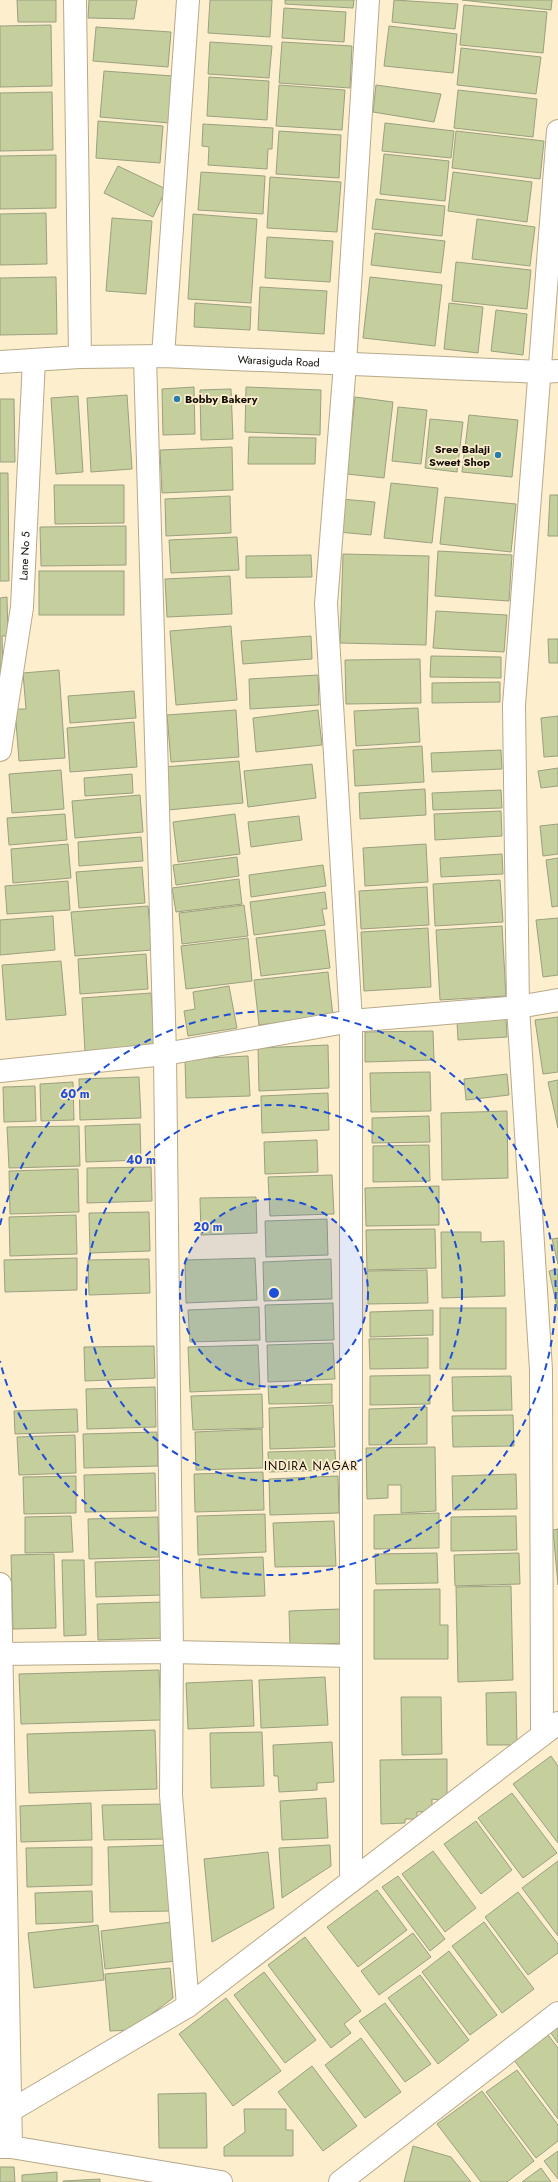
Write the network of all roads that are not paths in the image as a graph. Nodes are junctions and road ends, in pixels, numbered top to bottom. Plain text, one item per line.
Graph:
1 (75, 0) edge
2 (188, 0) edge
3 (368, 0) edge
4 (558, 131) edge
5 (154, 356) junction
6 (80, 357) junction
7 (34, 360) junction
8 (0, 362) edge
9 (345, 364) junction
10 (550, 371) edge
11 (0, 750) edge
12 (558, 1000) edge
13 (518, 1007) junction
14 (351, 1021) junction
15 (165, 1054) junction
16 (0, 1071) edge
17 (550, 1365) edge
18 (0, 1584) edge
19 (172, 1652) junction
20 (1, 1654) edge
21 (352, 1656) junction
22 (550, 1729) edge
23 (352, 1881) junction
24 (3, 1968) edge
25 (188, 2006) junction
26 (558, 2013) edge
27 (10, 2111) junction
28 (5, 2147) edge
29 (221, 2182) edge
30 (340, 2182) edge

1 - 6 street
2 - 5 street
3 - 9 street
4 - 10 street
5 - 6 street, Warasiguda Road
5 - 9 street, Warasiguda Road
5 - 15 street
6 - 7 street, Warasiguda Road
7 - 8 street, Warasiguda Road
7 - 11 street, Lane No 5
9 - 10 street, Warasiguda Road
9 - 14 street
10 - 13 street
12 - 13 street
13 - 14 street
13 - 17 street
14 - 15 street
14 - 21 street
15 - 16 street
15 - 19 street
17 - 22 street
18 - 20 street
19 - 20 street
19 - 21 street
19 - 25 street
20 - 24 street
21 - 23 street
22 - 23 street
23 - 25 street
24 - 27 street
25 - 27 street
26 - 30 street
27 - 28 street
28 - 29 street

